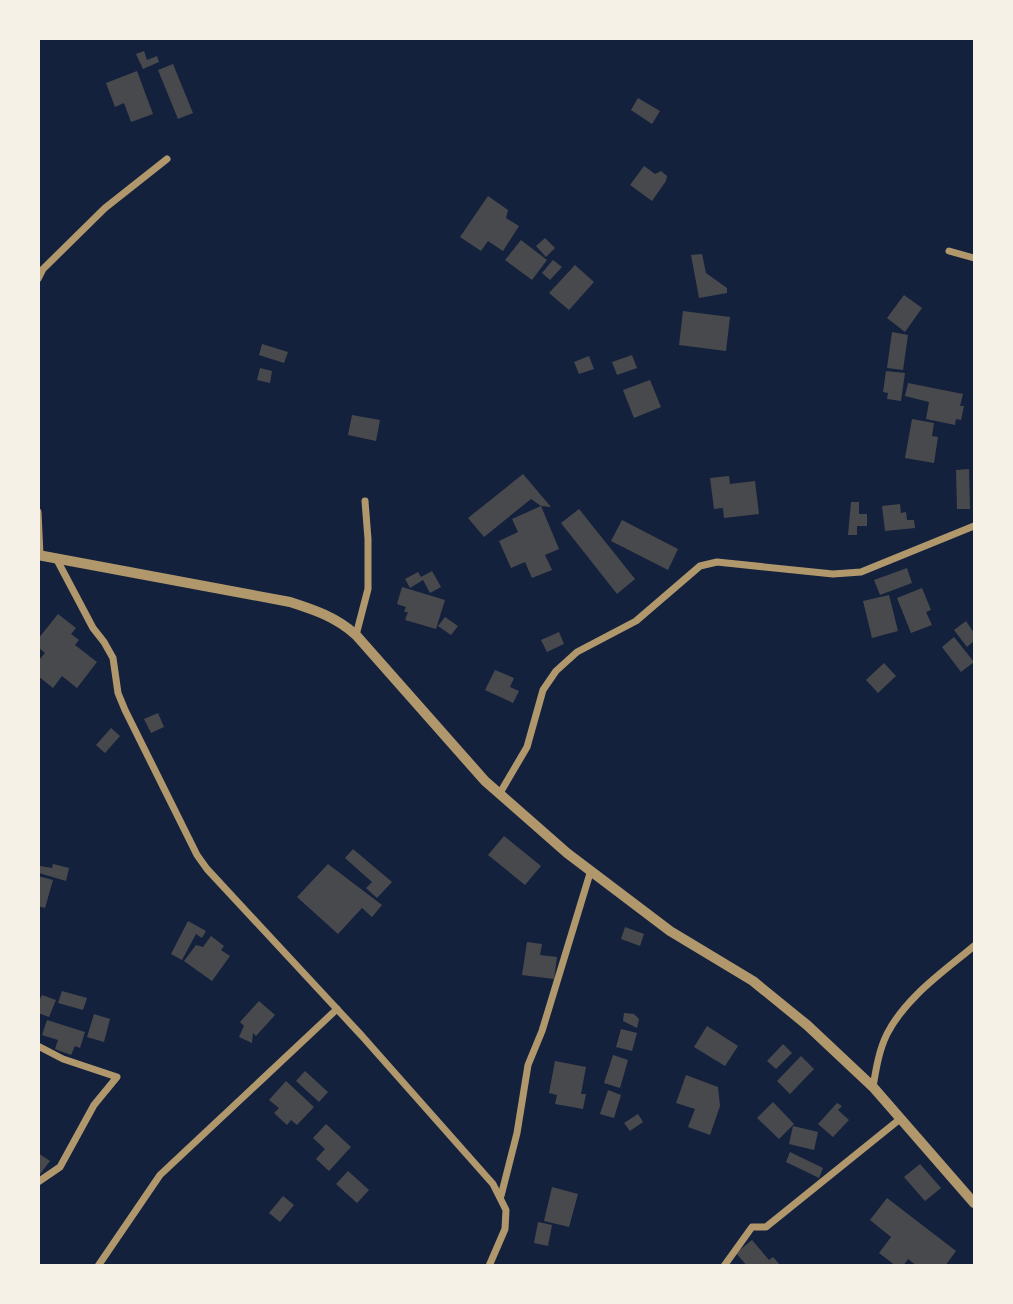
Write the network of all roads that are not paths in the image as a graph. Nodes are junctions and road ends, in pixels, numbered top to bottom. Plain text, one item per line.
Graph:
1 (167, 159) dead end
2 (949, 251) dead end
3 (975, 258) edge
4 (38, 279) edge
5 (365, 501) dead end
6 (38, 512) edge
7 (975, 526) edge
8 (39, 555) edge
9 (55, 558) junction
10 (356, 635) junction
11 (500, 793) junction
12 (591, 870) junction
13 (975, 946) edge
14 (337, 1009) junction
15 (38, 1046) edge
16 (873, 1087) junction
17 (901, 1119) junction
18 (38, 1182) edge
19 (501, 1196) junction
20 (975, 1203) edge
21 (98, 1265) edge
22 (489, 1265) edge
23 (724, 1265) edge

1 - 4 street
2 - 3 street
5 - 10 street
6 - 8 street
7 - 11 street
8 - 9 street
9 - 10 street
9 - 14 street
10 - 11 street
11 - 12 street
12 - 16 street
12 - 19 street
13 - 16 street
14 - 19 street
14 - 21 street
15 - 18 street
16 - 17 street
17 - 20 street
17 - 23 street
19 - 22 street

